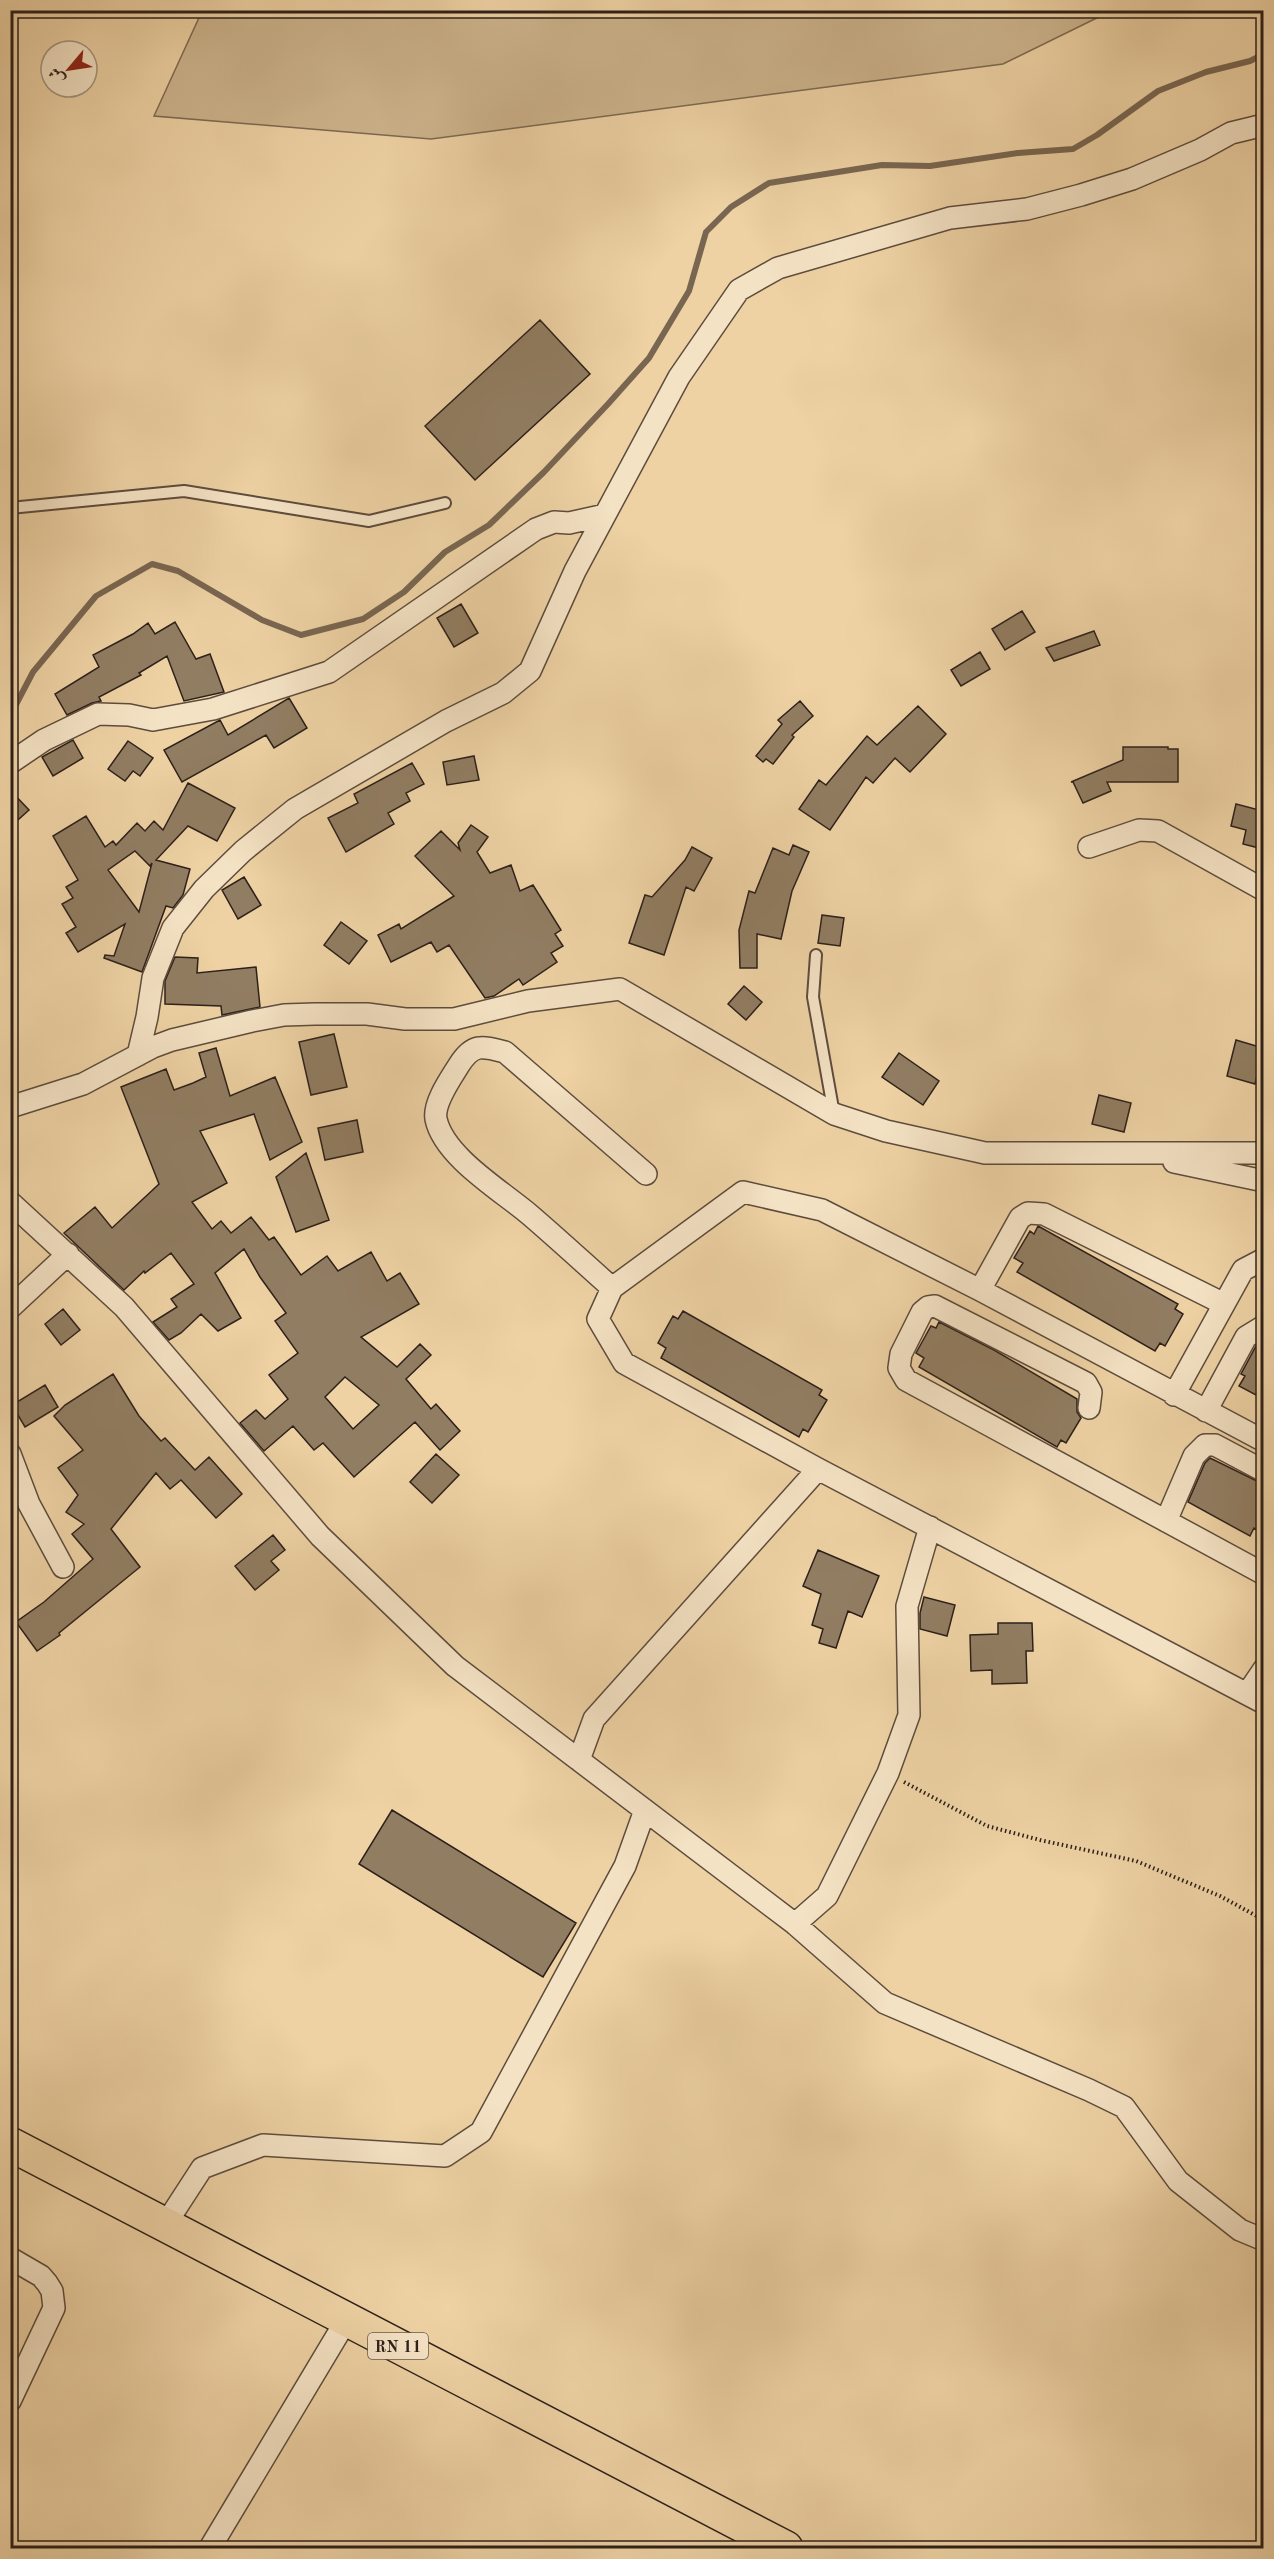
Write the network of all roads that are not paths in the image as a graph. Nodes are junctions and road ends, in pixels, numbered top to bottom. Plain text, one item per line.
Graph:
1 (1263, 125) edge
2 (445, 503) dead end
3 (10, 508) edge
4 (605, 515) junction
5 (10, 763) edge
6 (1089, 848) dead end
7 (1263, 890) edge
8 (816, 955) dead end
9 (138, 1055) junction
10 (10, 1107) edge
11 (834, 1114) junction
12 (1263, 1153) edge
13 (1132, 1154) junction
14 (646, 1174) dead end
15 (1263, 1181) edge
16 (10, 1202) edge
17 (68, 1254) junction
18 (1263, 1259) edge
19 (612, 1288) junction
20 (980, 1290) junction
21 (1224, 1304) junction
22 (10, 1308) edge
23 (1263, 1326) edge
24 (1174, 1395) junction
25 (1089, 1408) dead end
26 (1206, 1411) junction
27 (1263, 1441) edge
28 (10, 1454) edge
29 (818, 1469) junction
30 (1263, 1471) edge
31 (1166, 1521) junction
32 (930, 1527) junction
33 (63, 1567) dead end
34 (1263, 1575) edge
35 (1263, 1669) edge
36 (1255, 1699) edge
37 (579, 1760) junction
38 (645, 1810) junction
39 (795, 1924) junction
40 (10, 2144) edge
41 (165, 2225) junction
42 (1263, 2240) edge
43 (10, 2258) edge
44 (347, 2319) junction
45 (10, 2401) edge
46 (210, 2548) edge
47 (786, 2548) edge

1 - 4 street
2 - 3 lane
4 - 5 street
4 - 9 street
6 - 7 street
8 - 11 lane
9 - 10 street
9 - 11 street
11 - 13 street
12 - 13 street
13 - 15 street
14 - 19 street
16 - 17 street
17 - 22 street
17 - 37 street
18 - 21 street
19 - 20 street
19 - 29 street
20 - 21 street
20 - 24 street
21 - 24 street
23 - 26 street
24 - 26 street
25 - 31 street
26 - 27 street
28 - 33 street
29 - 32 street
29 - 37 street
30 - 31 street
31 - 34 street
32 - 36 street
32 - 39 street
35 - 36 street
37 - 38 street
38 - 39 street
38 - 41 street
39 - 42 street
40 - 41 main road, RN 11
41 - 44 main road, RN 11
43 - 45 street
44 - 46 street
44 - 47 main road, RN 11

